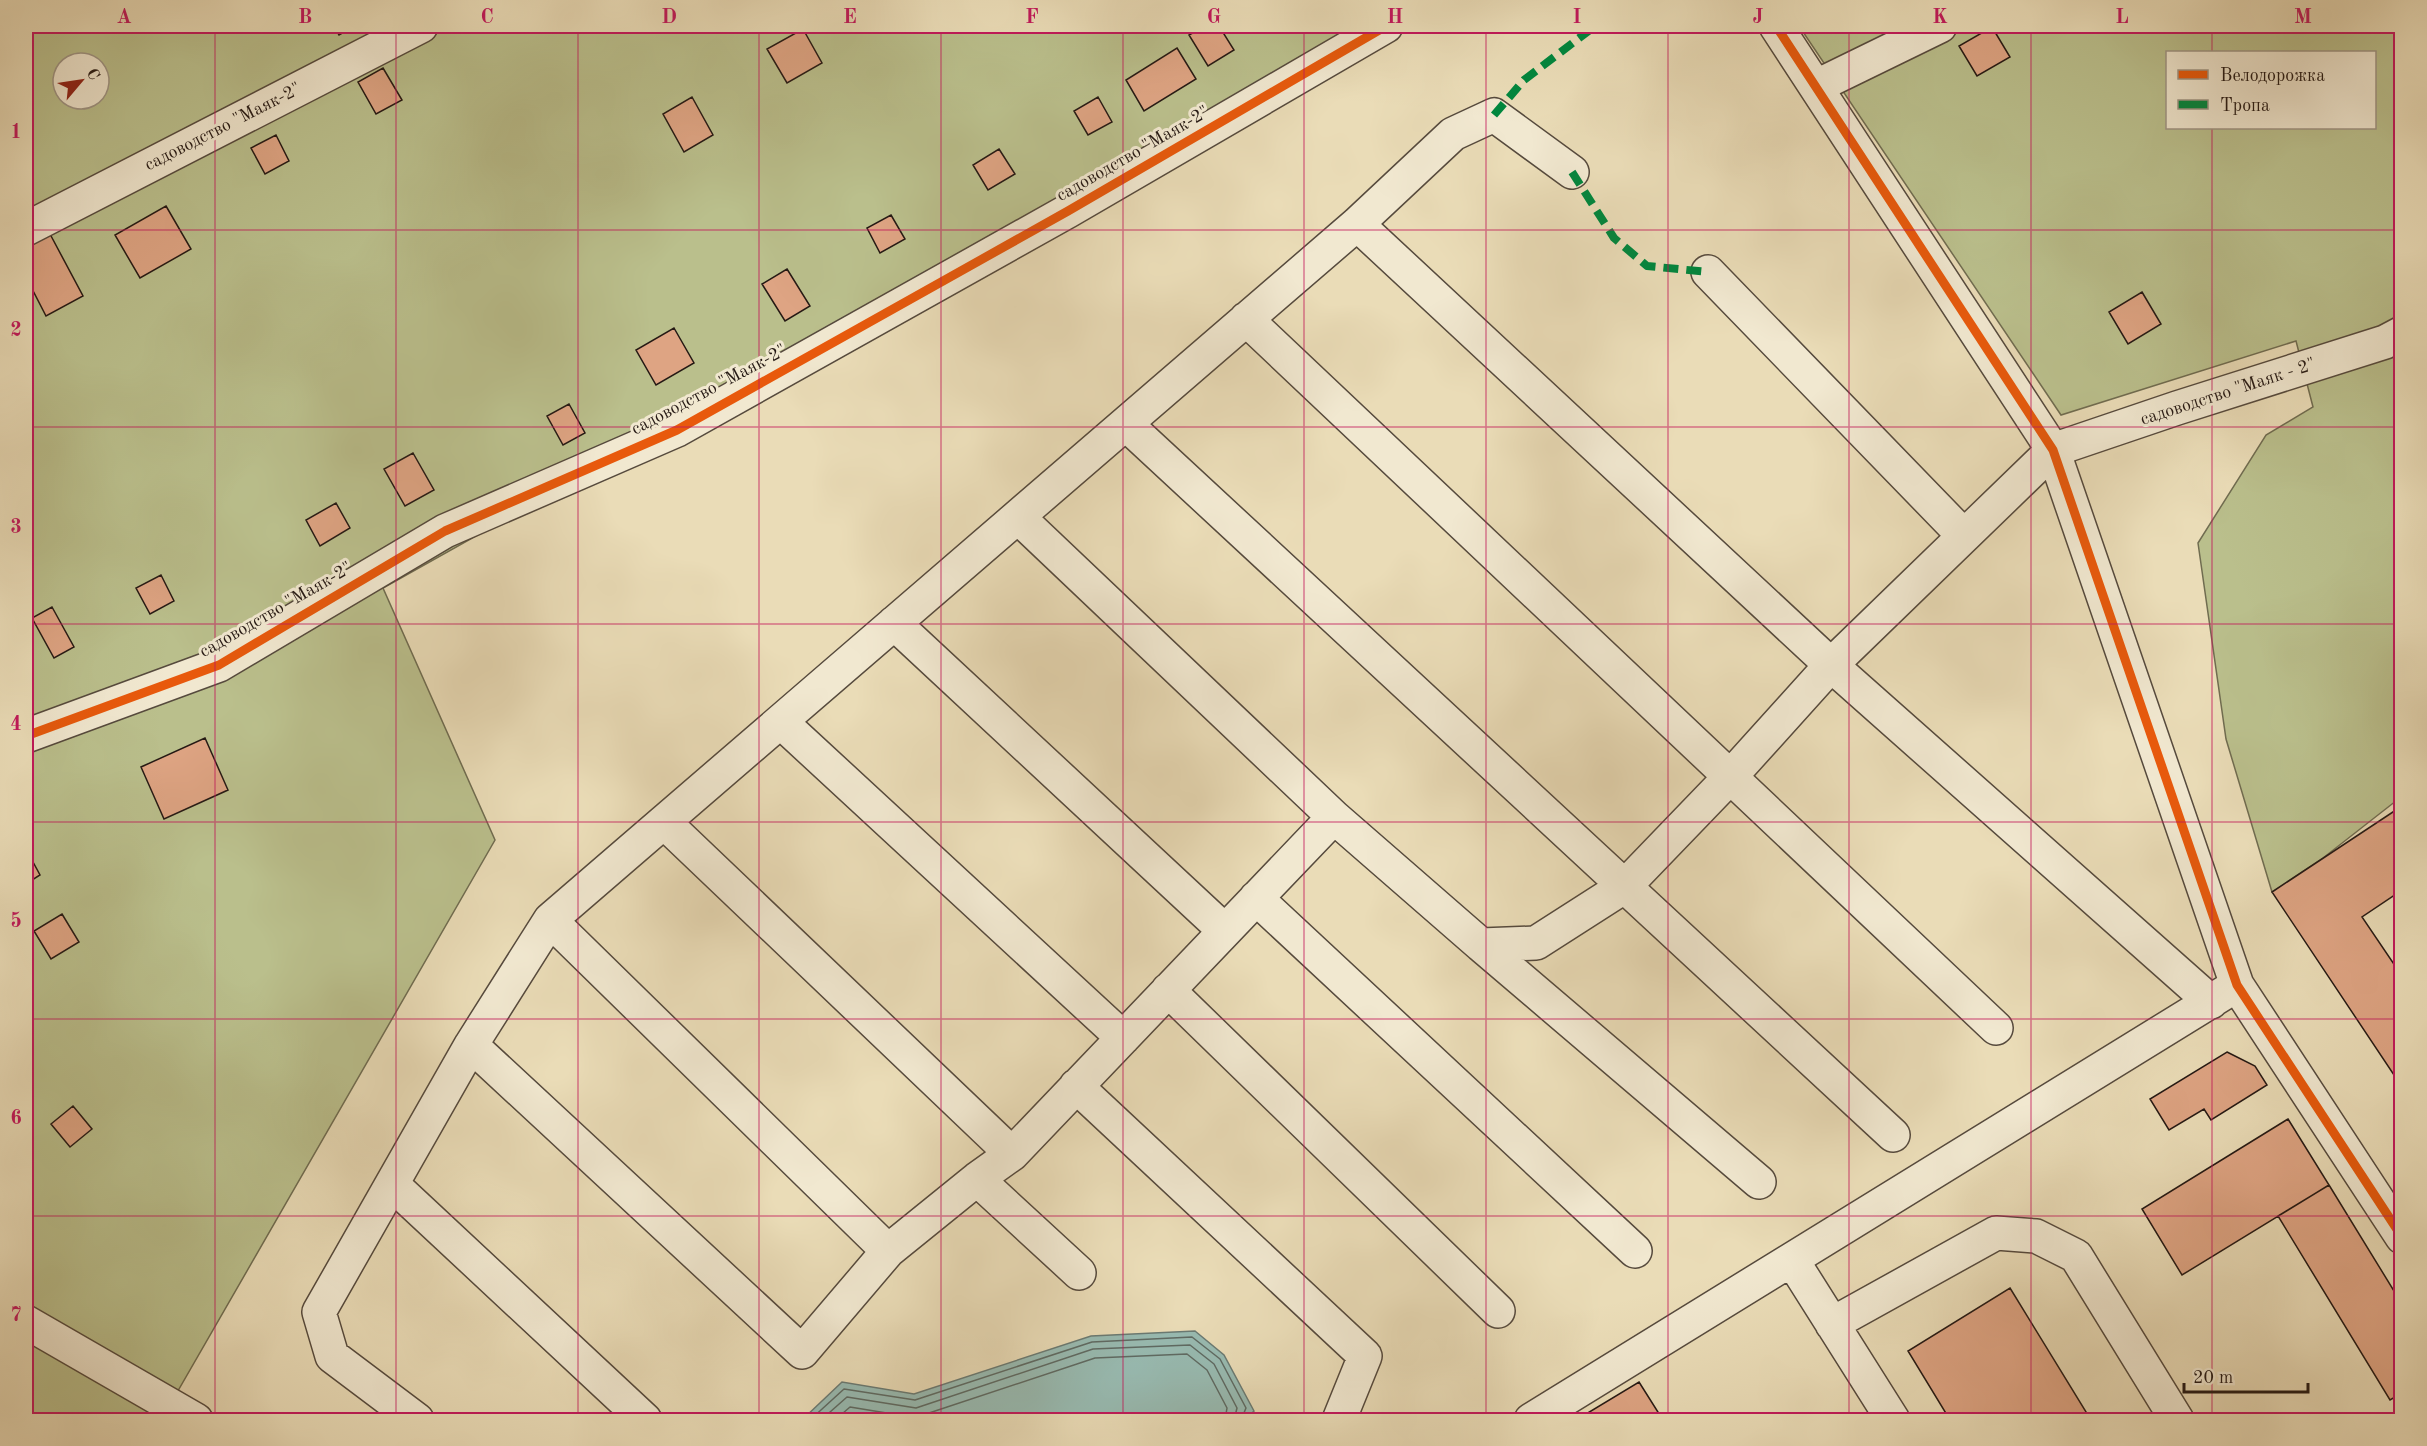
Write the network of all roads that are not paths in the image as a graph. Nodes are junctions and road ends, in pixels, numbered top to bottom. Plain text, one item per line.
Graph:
1 (421, 26) edge
2 (1386, 26) edge
3 (1776, 26) edge
4 (1940, 26) edge
5 (1817, 86) junction
6 (1572, 172) dead end
7 (1357, 224) junction
8 (26, 229) edge
9 (1708, 272) dead end
10 (1246, 320) junction
11 (2402, 333) edge
12 (1126, 424) junction
13 (2053, 450) junction
14 (1018, 517) junction
15 (1964, 536) junction
16 (894, 623) junction
17 (1832, 665) junction
18 (781, 722) junction
19 (26, 736) edge
20 (1730, 777) junction
21 (1334, 817) junction
22 (664, 822) junction
23 (1625, 886) junction
24 (1256, 898) junction
25 (550, 920) junction
26 (1225, 931) junction
27 (1481, 945) junction
28 (1168, 990) junction
29 (2224, 993) junction
30 (1996, 1028) dead end
31 (1123, 1038) junction
32 (471, 1045) junction
33 (1076, 1086) junction
34 (1893, 1135) dead end
35 (1012, 1154) junction
36 (977, 1179) junction
37 (1759, 1182) dead end
38 (392, 1184) junction
39 (2402, 1237) edge
40 (888, 1251) junction
41 (1635, 1251) dead end
42 (1792, 1260) junction
43 (1079, 1272) dead end
44 (1498, 1311) dead end
45 (26, 1322) edge
46 (1832, 1324) junction
47 (196, 1420) edge
48 (417, 1420) edge
49 (645, 1420) edge
50 (1339, 1420) edge
51 (1531, 1420) edge
52 (1893, 1420) edge
53 (2177, 1420) edge

1 - 8 street, садоводство "Маяк-2"
2 - 19 street, садоводство "Маяк-2"
3 - 5 street
4 - 5 street
5 - 13 street
6 - 7 street
7 - 10 street
7 - 17 street
9 - 15 street
10 - 12 street
10 - 20 street
11 - 13 street, садоводство "Маяк - 2"
12 - 14 street
12 - 23 street
13 - 15 street
13 - 29 street
14 - 16 street
14 - 21 street
15 - 17 street
16 - 18 street
16 - 26 street
17 - 20 street
17 - 29 street
18 - 22 street
18 - 31 street
20 - 23 street
20 - 30 street
21 - 24 street
21 - 27 street
22 - 25 street
22 - 35 street
23 - 27 street
23 - 34 street
24 - 26 street
24 - 41 street
25 - 32 street
25 - 40 street
26 - 28 street
27 - 37 street
28 - 31 street
28 - 44 street
29 - 39 street
29 - 42 street
31 - 33 street
32 - 38 street
32 - 40 street
33 - 35 street
33 - 50 street
35 - 36 street
36 - 40 street
36 - 43 street
38 - 48 street
38 - 49 street
42 - 46 street
42 - 51 street
45 - 47 street
46 - 52 street
46 - 53 street

